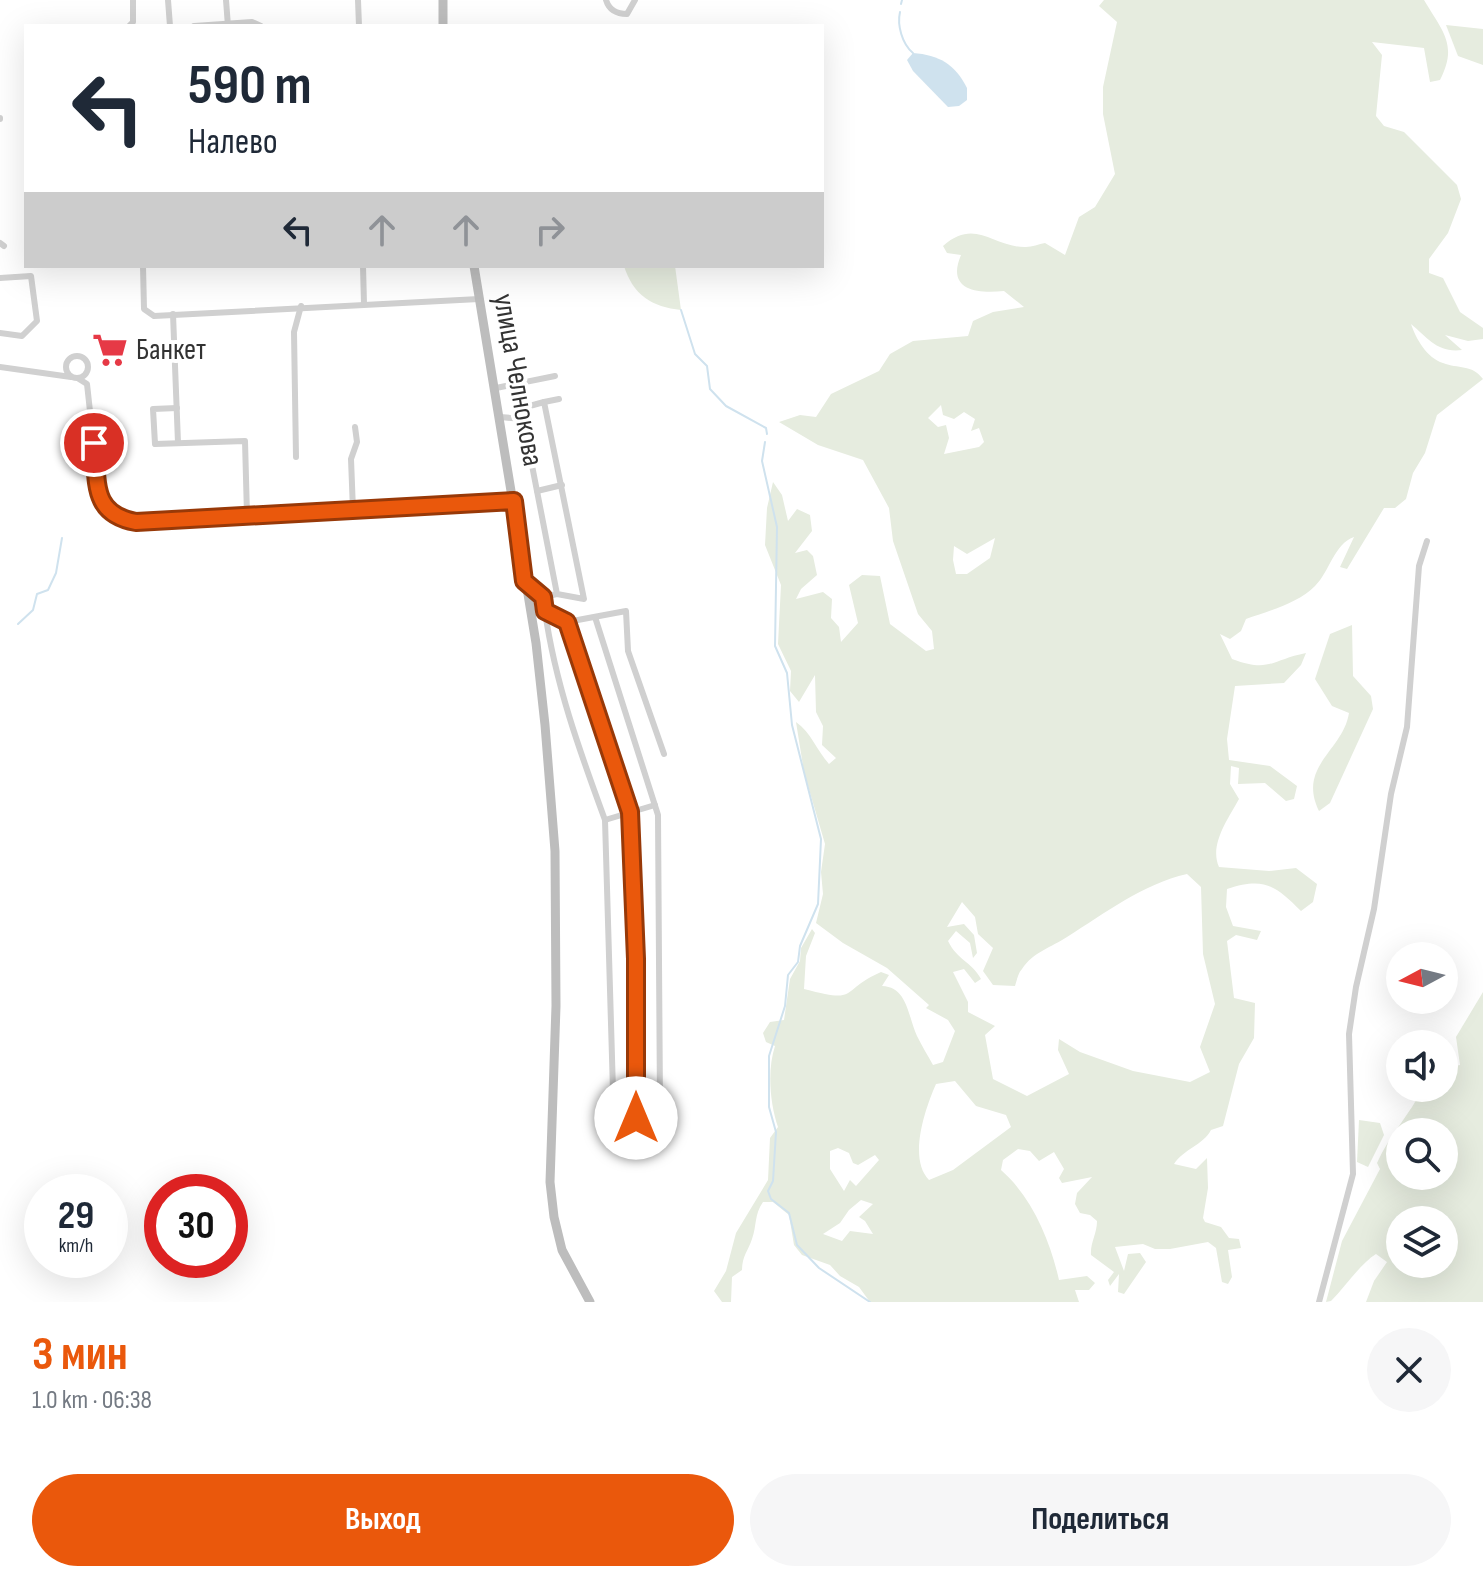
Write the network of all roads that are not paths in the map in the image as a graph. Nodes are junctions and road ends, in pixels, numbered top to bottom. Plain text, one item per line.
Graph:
1 (133, 0) edge
2 (168, 0) edge
3 (226, 0) edge
4 (358, 0) edge
5 (443, 0) edge
6 (606, 0) edge
7 (635, 0) edge
8 (131, 24) edge
9 (170, 24) edge
10 (228, 24) edge
11 (259, 24) edge
12 (359, 24) edge
13 (443, 24) edge
14 (143, 268) edge
15 (363, 268) edge
16 (474, 268) edge
17 (0, 278) edge
18 (479, 299) junction
19 (364, 304) junction
20 (301, 306) junction
21 (173, 314) junction
22 (0, 333) edge
23 (0, 367) edge
24 (555, 376) dead end
25 (496, 388) junction
26 (559, 399) dead end
27 (544, 402) junction
28 (177, 408) junction
29 (500, 417) junction
30 (523, 419) junction
31 (355, 427) dead end
32 (178, 443) junction
33 (296, 457) dead end
34 (562, 485) junction
35 (537, 491) junction
36 (514, 501) junction
37 (353, 510) junction
38 (247, 515) junction
39 (1427, 541) dead end
40 (524, 581) junction
41 (557, 594) junction
42 (543, 597) junction
43 (545, 611) junction
44 (595, 617) junction
45 (567, 622) junction
46 (664, 754) dead end
47 (655, 805) junction
48 (630, 812) junction
49 (605, 820) junction
50 (660, 1105) dead end
51 (636, 1118) dead end
52 (614, 1125) dead end
53 (590, 1302) edge
54 (1319, 1302) edge

1 - 8 street
2 - 9 street
3 - 10 street
4 - 12 street
5 - 13 main road
6 - 7 street
10 - 11 street
14 - 21 street
15 - 19 street
16 - 18 main road, улица Челнокова
17 - 22 street
18 - 19 street
18 - 25 main road, улица Челнокова
19 - 20 street
20 - 21 street
20 - 33 street
21 - 28 street
23 - 38 street
24 - 25 street
25 - 29 main road, улица Челнокова
26 - 27 street
27 - 30 street
27 - 34 street
28 - 32 street
28 - 32 street
29 - 30 street
29 - 36 main road, улица Челнокова
30 - 35 street
31 - 37 street
32 - 38 street
34 - 35 street
34 - 41 street
35 - 41 street
36 - 37 street
36 - 40 main road, улица Челнокова
37 - 38 street
39 - 54 street
40 - 42 street
40 - 53 main road, улица Челнокова
41 - 42 street
42 - 43 street
43 - 45 street
43 - 49 street
44 - 45 street
44 - 46 street
44 - 47 street
45 - 48 street
47 - 48 street
47 - 50 street
48 - 49 street
48 - 51 street
49 - 52 street

